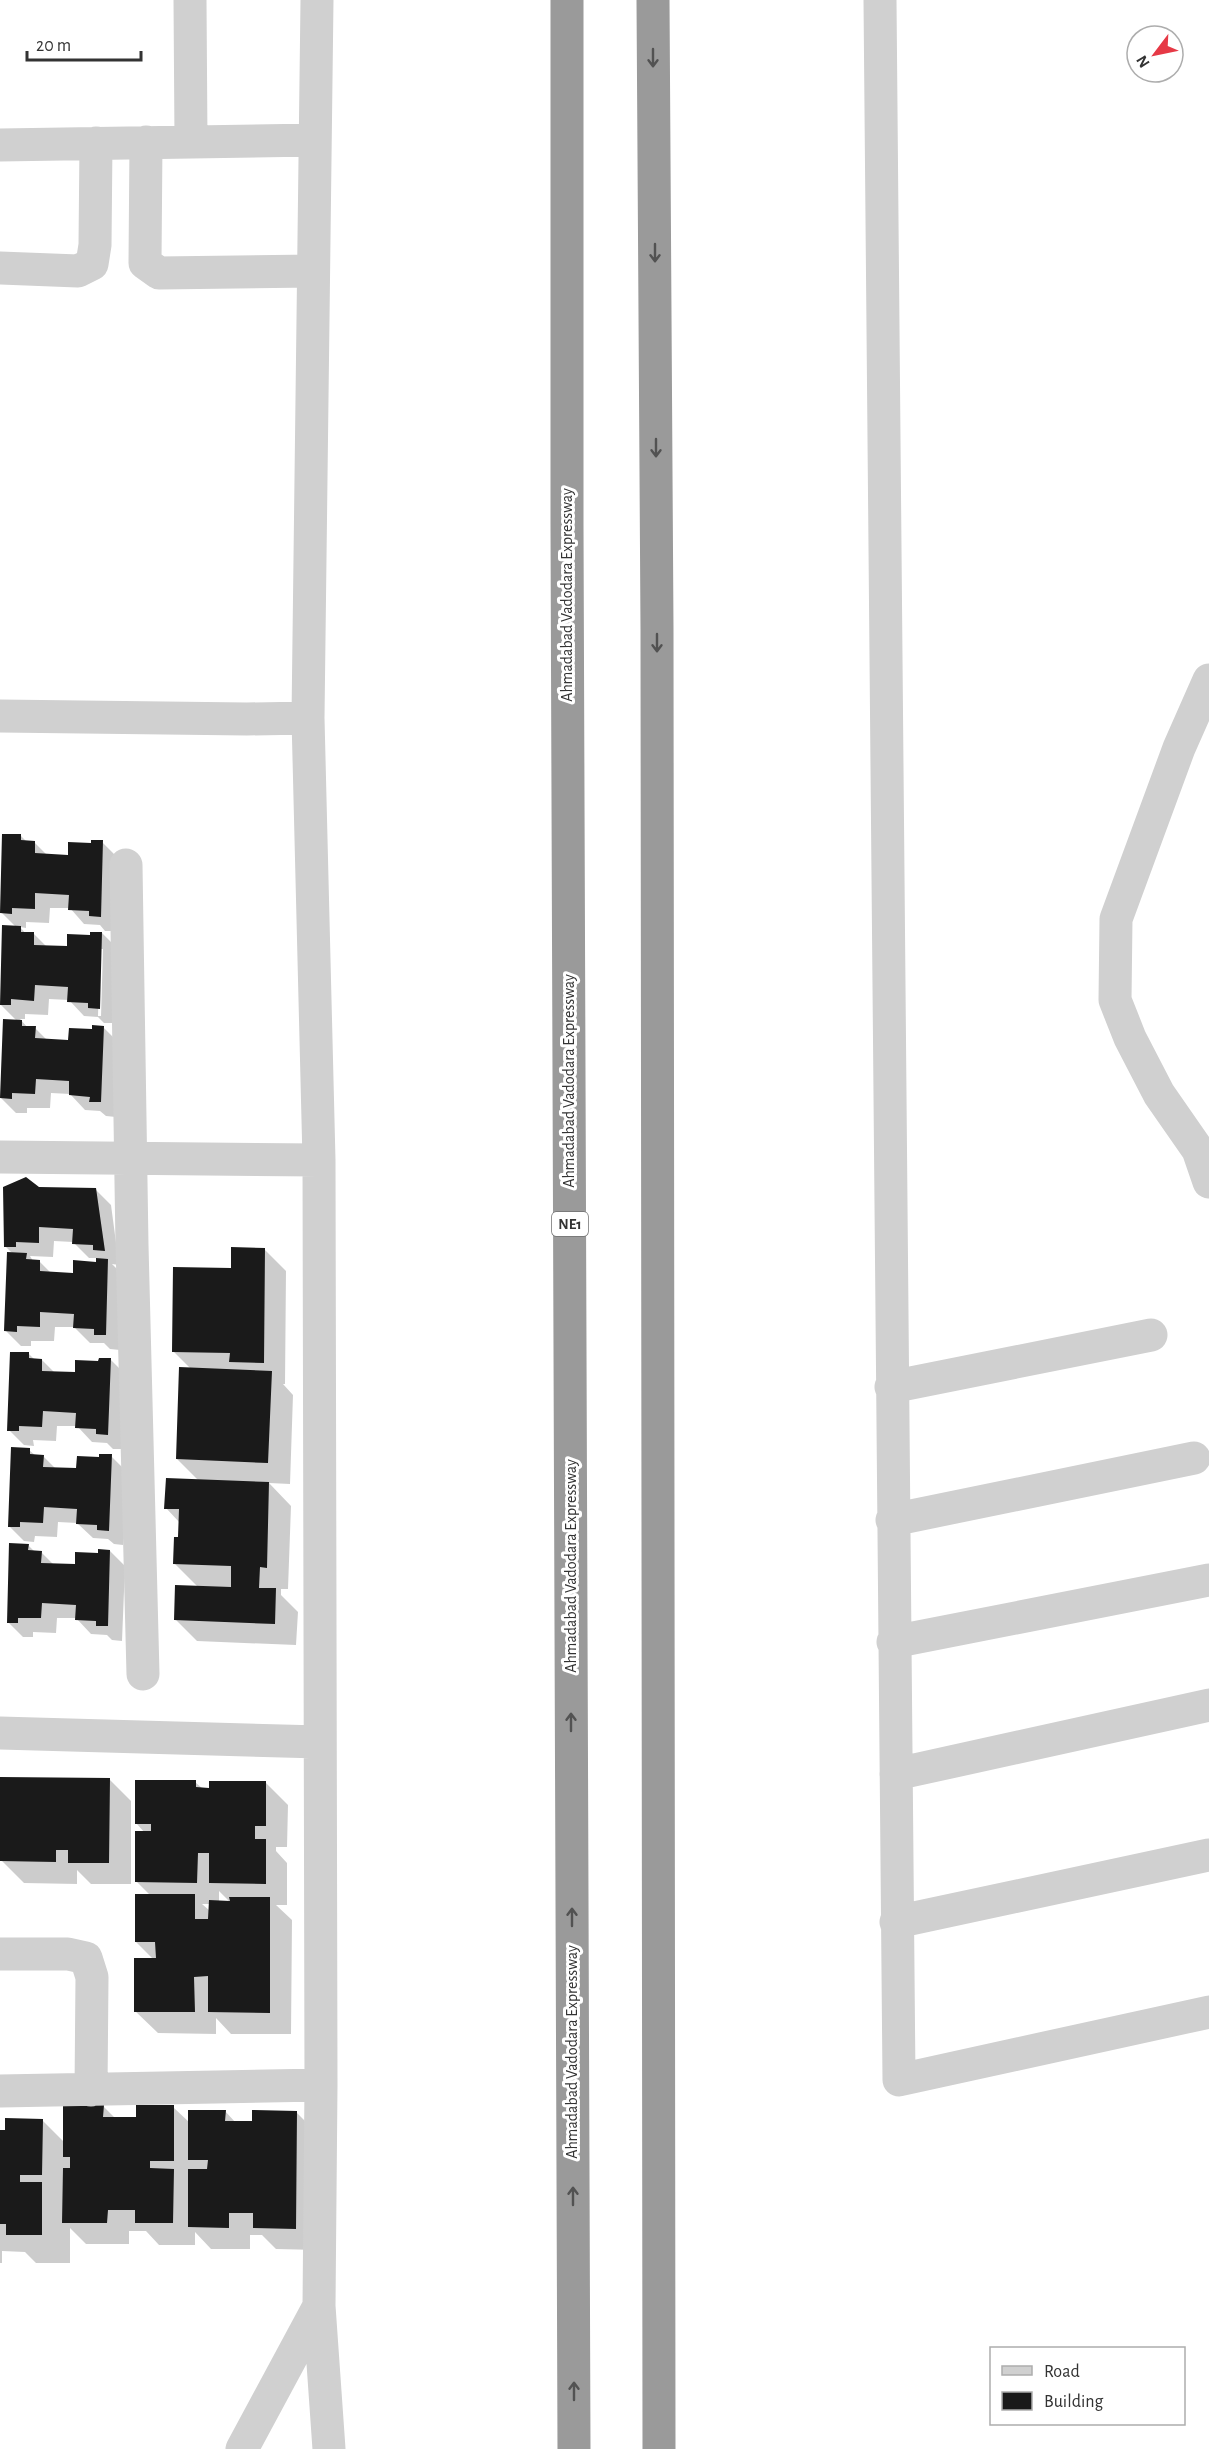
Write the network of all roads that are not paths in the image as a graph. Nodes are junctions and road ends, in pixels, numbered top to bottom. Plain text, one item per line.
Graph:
1 (190, 0) edge
2 (317, 0) edge
3 (567, 0) edge
4 (653, 0) edge
5 (880, 0) edge
6 (315, 140) junction
7 (191, 141) junction
8 (146, 142) junction
9 (96, 143) junction
10 (0, 145) edge
11 (0, 268) edge
12 (313, 271) junction
13 (1209, 680) edge
14 (0, 716) edge
15 (308, 718) junction
16 (126, 866) dead end
17 (0, 1157) edge
18 (131, 1158) junction
19 (319, 1160) junction
20 (1209, 1182) edge
21 (1152, 1335) dead end
22 (891, 1387) junction
23 (1194, 1458) dead end
24 (892, 1520) junction
25 (1209, 1580) edge
26 (893, 1642) junction
27 (143, 1674) dead end
28 (1209, 1705) edge
29 (0, 1733) edge
30 (320, 1742) junction
31 (896, 1774) junction
32 (1209, 1855) edge
33 (896, 1922) junction
34 (0, 1954) edge
35 (1209, 2012) edge
36 (321, 2085) junction
37 (91, 2090) junction
38 (0, 2091) edge
39 (319, 2306) junction
40 (242, 2449) edge
41 (329, 2449) edge
42 (574, 2449) edge
43 (659, 2449) edge

1 - 7 street
2 - 6 street
42 -> 3 highway, Ahmadabad Vadodara Expressway / NE1
4 -> 43 highway
5 - 22 street
6 - 7 street
6 - 12 street
7 - 8 street
8 - 9 street
8 - 12 street
9 - 10 street
9 - 11 street
12 - 15 street
13 - 20 street
14 - 15 street
15 - 19 street
16 - 18 street
17 - 18 street
18 - 19 street
18 - 27 street
19 - 30 street
21 - 22 street
22 - 24 street
23 - 24 street
24 - 26 street
25 - 26 street
26 - 31 street
28 - 31 street
29 - 30 street
30 - 36 street
31 - 33 street
32 - 33 street
33 - 35 street
34 - 37 street
36 - 37 street
36 - 39 street
37 - 38 street
39 - 40 street
39 - 41 street

